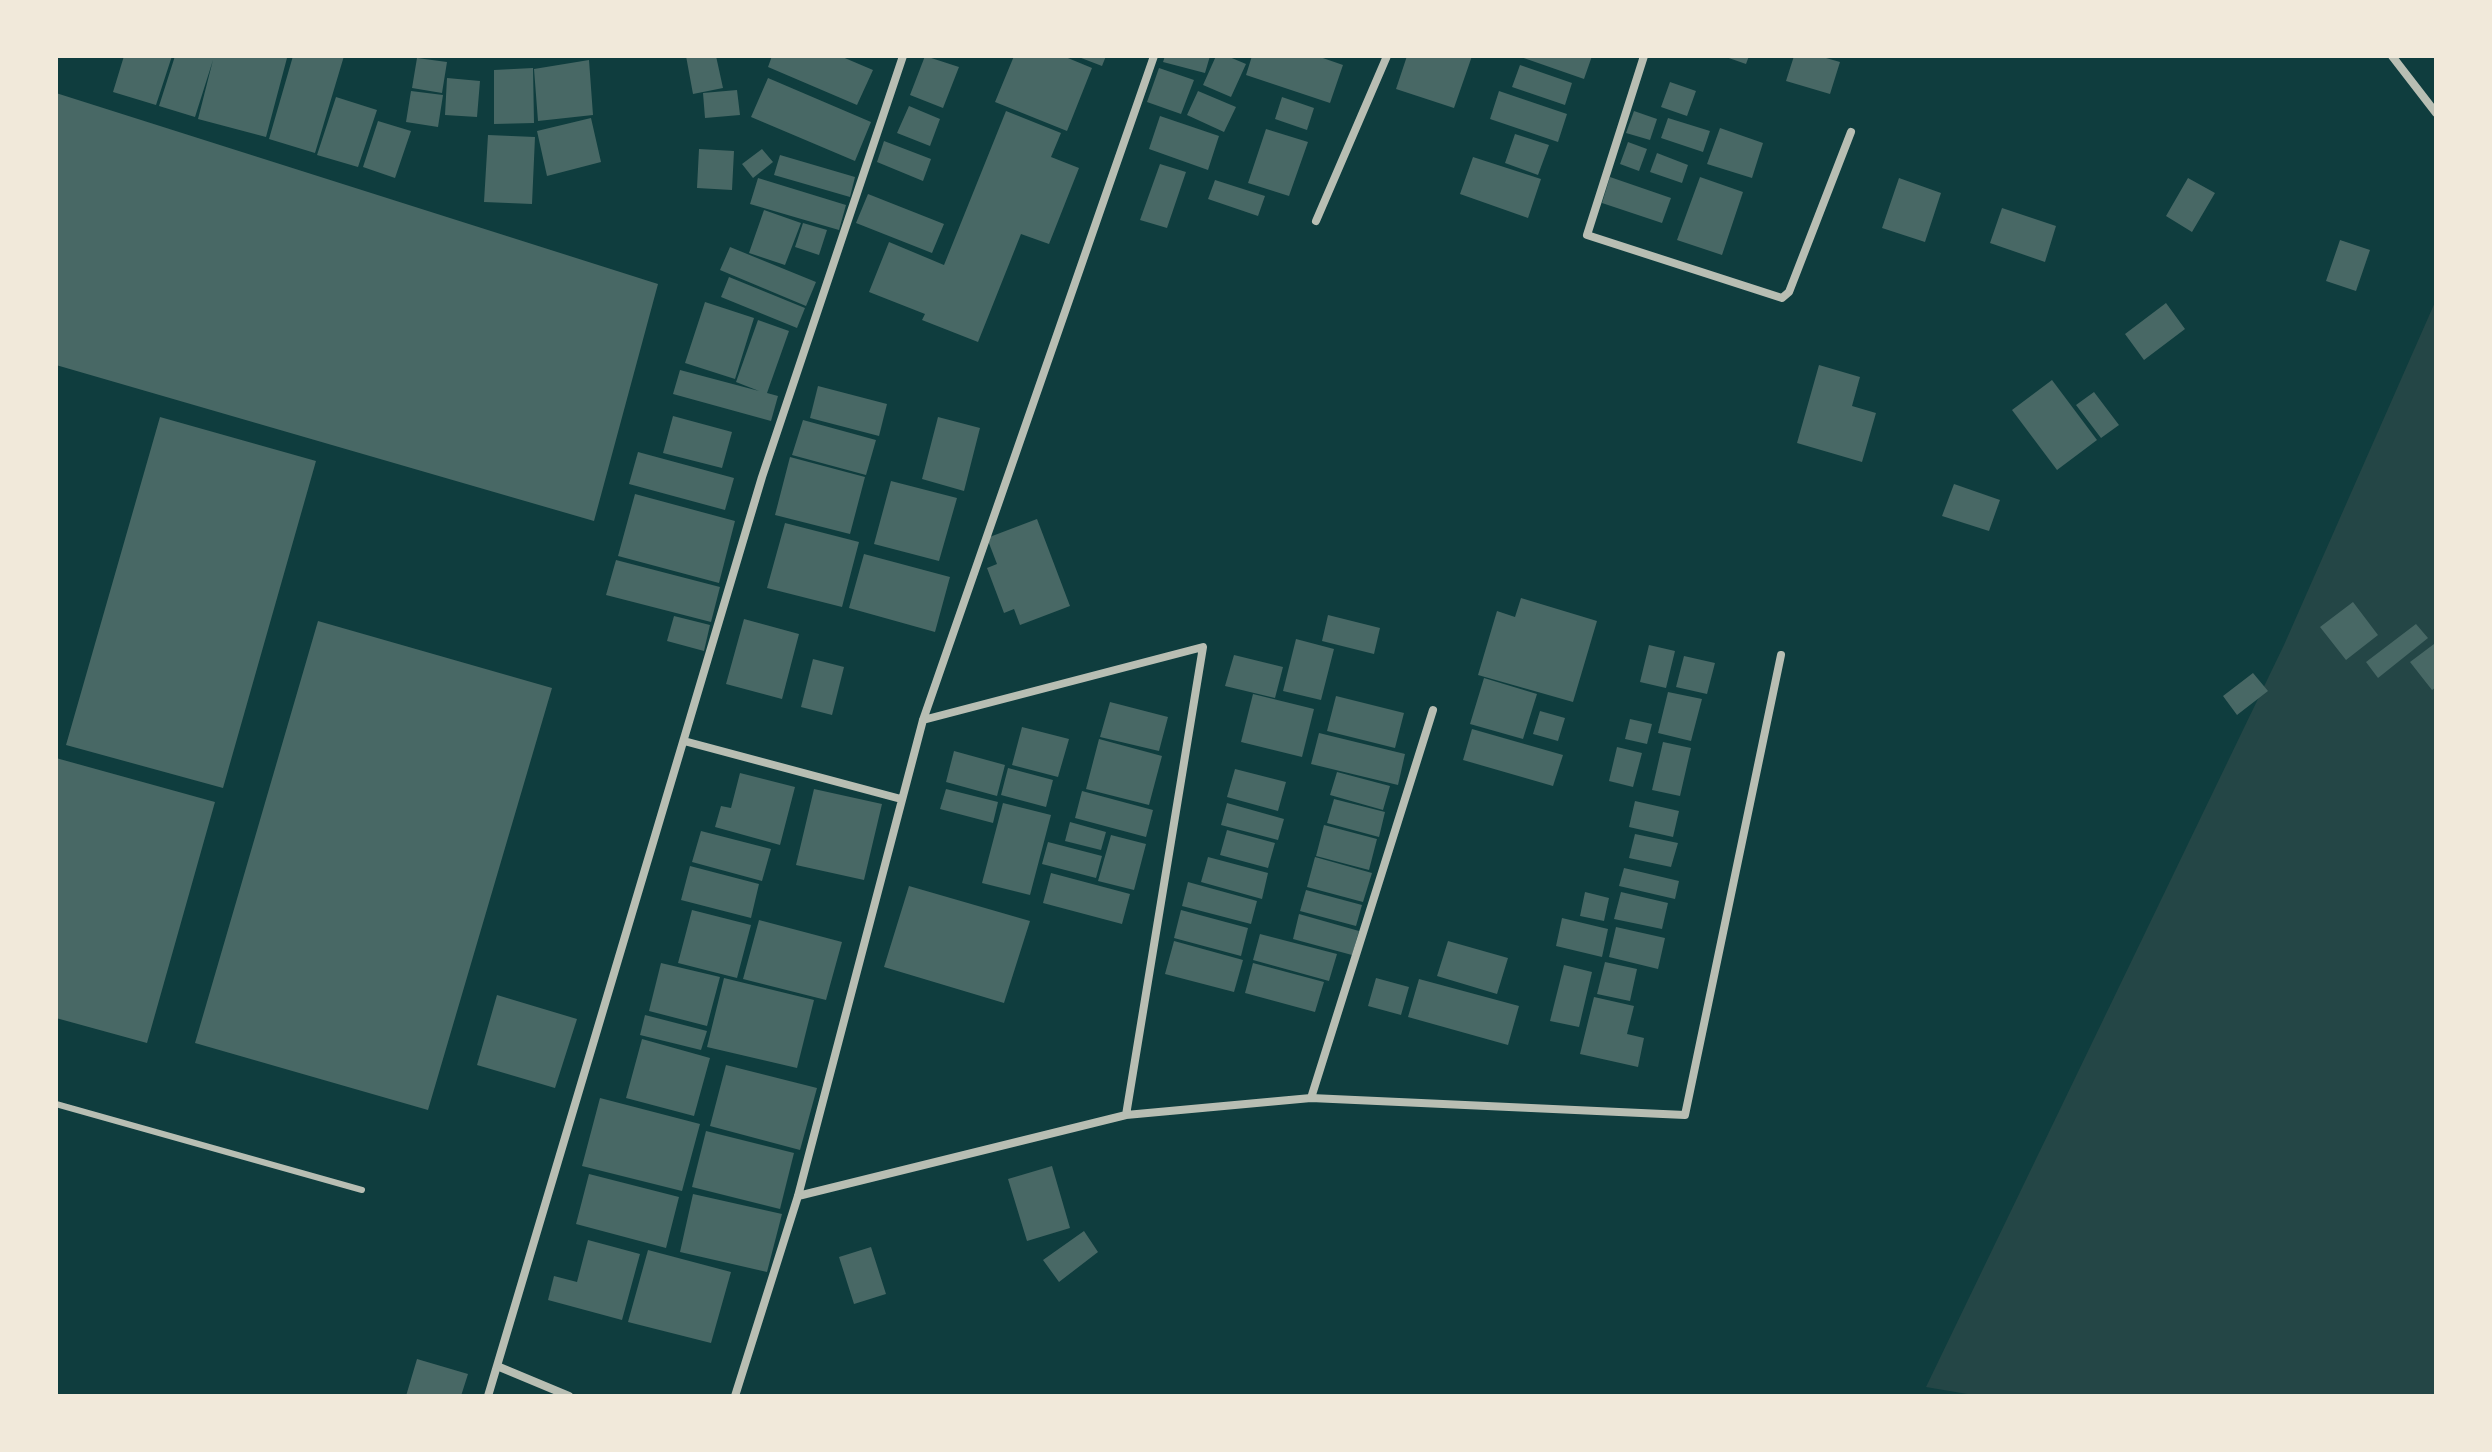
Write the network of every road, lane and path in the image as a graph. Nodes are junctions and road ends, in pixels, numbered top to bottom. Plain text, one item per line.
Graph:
1 (903, 56) edge
2 (1154, 56) edge
3 (1387, 56) edge
4 (1644, 56) edge
5 (2392, 56) edge
6 (2436, 113) edge
7 (1851, 132) dead end
8 (1316, 221) dead end
9 (1781, 655) dead end
10 (1433, 710) dead end
11 (923, 720) junction
12 (684, 741) junction
13 (901, 799) junction
14 (1311, 1098) junction
15 (56, 1104) edge
16 (1126, 1115) junction
17 (362, 1190) dead end
18 (798, 1196) junction
19 (497, 1366) junction
20 (488, 1396) edge
21 (569, 1396) edge
22 (735, 1396) edge

1 - 12 street
2 - 11 street
3 - 8 street
4 - 7 street
5 - 6 street
9 - 14 street
10 - 14 street
11 - 13 street
11 - 16 street
12 - 13 street
12 - 19 street
13 - 18 street
14 - 16 street
15 - 17 lane
16 - 18 street
18 - 22 street
19 - 20 street
19 - 21 street

